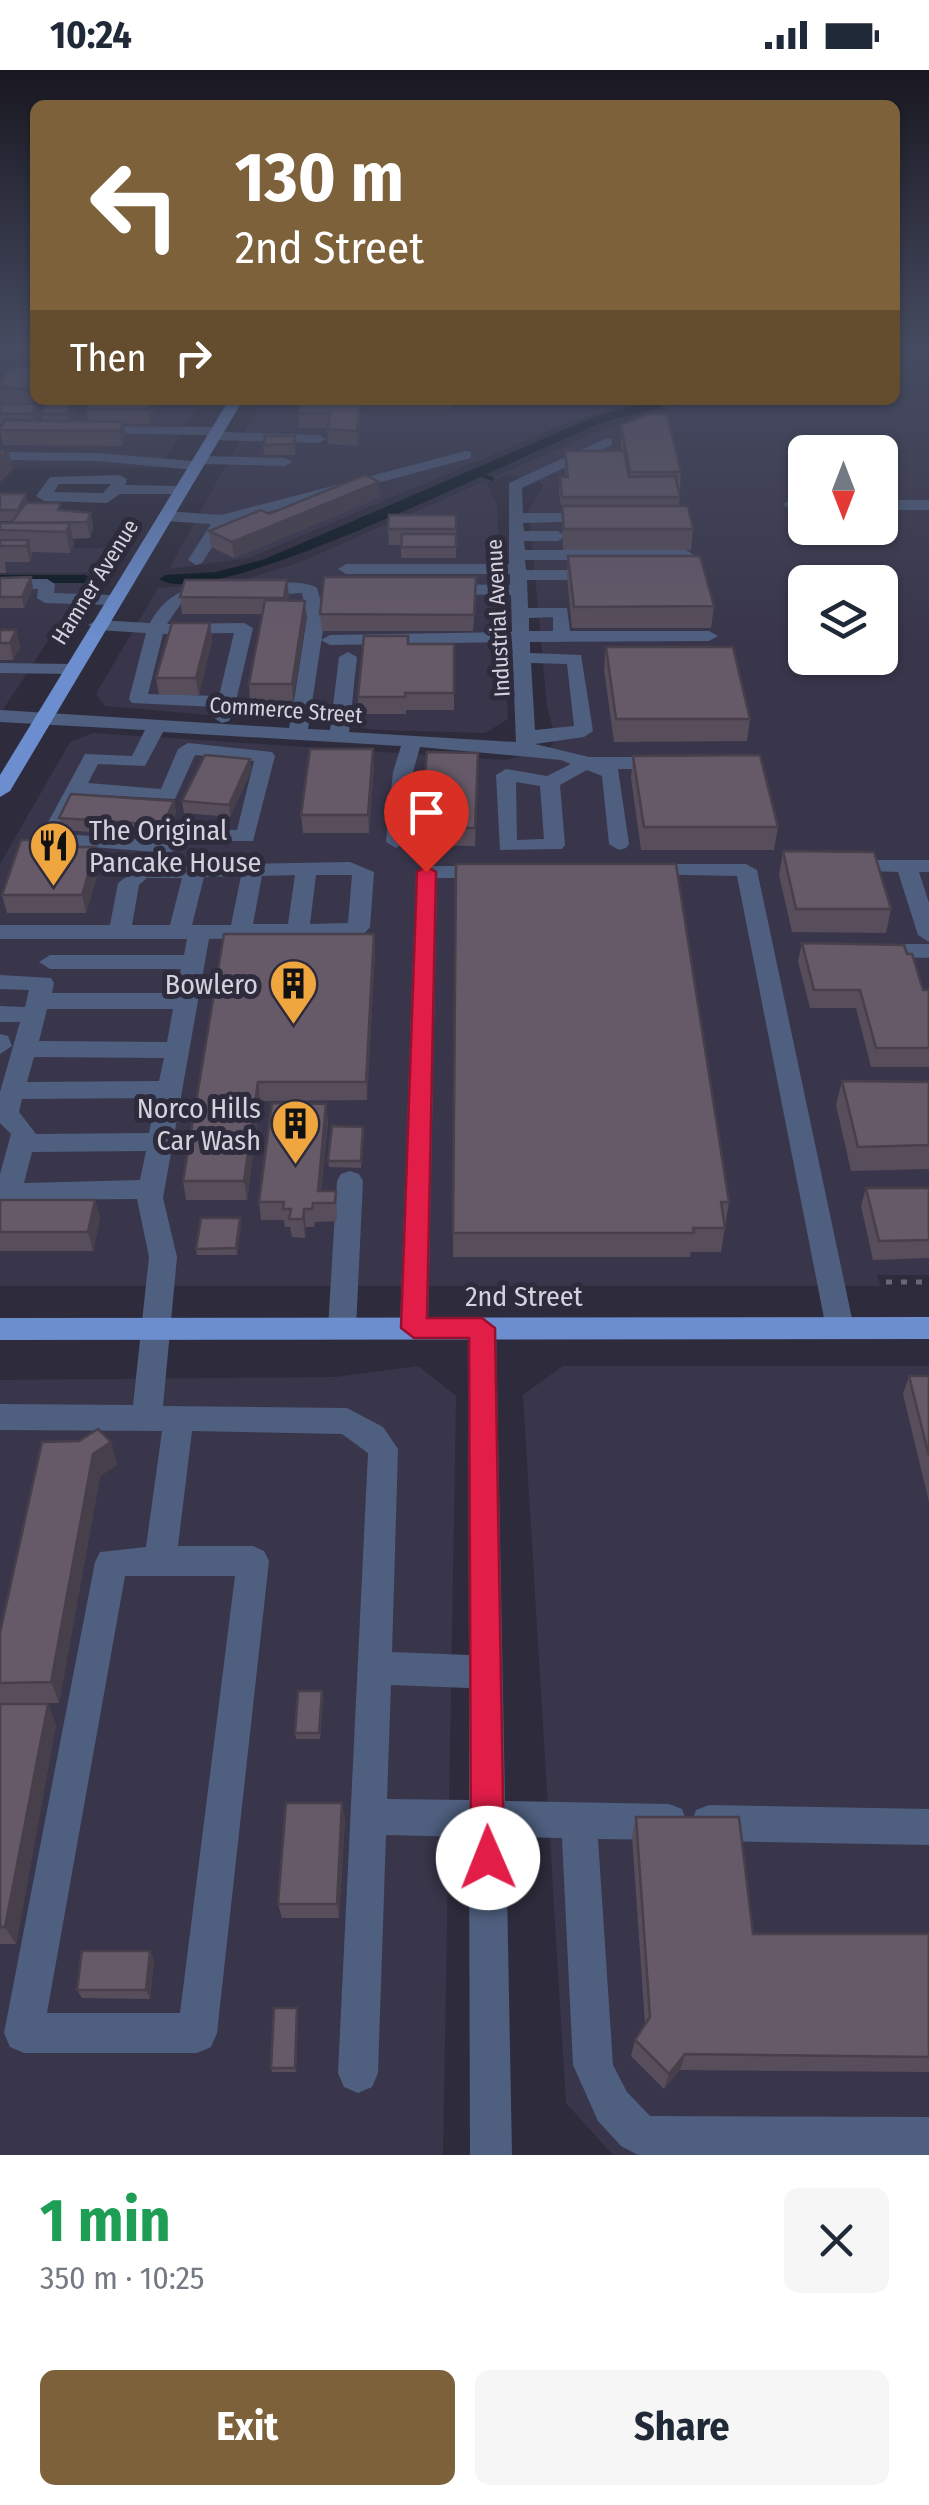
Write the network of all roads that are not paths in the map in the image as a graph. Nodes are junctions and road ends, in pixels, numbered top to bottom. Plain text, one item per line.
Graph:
1 (209, 444) edge
2 (605, 444) edge
3 (466, 455) dead end
4 (0, 456) edge
5 (285, 462) dead end
6 (197, 463) junction
7 (116, 488) dead end
8 (180, 490) junction
9 (898, 505) edge
10 (929, 505) edge
11 (165, 516) junction
12 (621, 518) edge
13 (222, 520) junction
14 (558, 536) edge
15 (517, 554) junction
16 (545, 555) junction
17 (686, 555) edge
18 (196, 560) dead end
19 (346, 569) dead end
20 (548, 575) junction
21 (619, 575) edge
22 (0, 584) edge
23 (418, 589) edge
24 (113, 600) junction
25 (98, 626) junction
26 (156, 629) junction
27 (562, 636) junction
28 (709, 636) dead end
29 (521, 637) junction
30 (330, 640) dead end
31 (348, 657) dead end
32 (522, 658) junction
33 (0, 668) edge
34 (71, 668) junction
35 (226, 705) junction
36 (302, 707) junction
37 (0, 716) edge
38 (43, 716) junction
39 (158, 724) junction
40 (218, 728) junction
41 (257, 730) junction
42 (298, 733) junction
43 (338, 736) junction
44 (412, 741) junction
45 (526, 742) junction
46 (248, 754) junction
47 (138, 762) junction
48 (587, 763) junction
49 (685, 763) edge
50 (180, 765) junction
51 (550, 782) dead end
52 (2, 785) edge
53 (75, 788) junction
54 (396, 842) dead end
55 (828, 866) edge
56 (906, 866) junction
57 (929, 866) edge
58 (306, 869) junction
59 (195, 870) junction
60 (253, 870) junction
61 (506, 872) edge
62 (0, 932) edge
63 (189, 932) junction
64 (241, 932) junction
65 (298, 932) junction
66 (59, 933) junction
67 (119, 933) junction
68 (929, 935) edge
69 (851, 950) edge
70 (929, 951) edge
71 (194, 962) junction
72 (0, 982) edge
73 (41, 990) junction
74 (187, 1001) junction
75 (0, 1014) edge
76 (8, 1046) edge
77 (178, 1050) junction
78 (170, 1089) junction
79 (12, 1091) junction
80 (160, 1142) junction
81 (22, 1143) junction
82 (350, 1181) dead end
83 (152, 1190) junction
84 (342, 1328) junction
85 (414, 1328) junction
86 (482, 1328) junction
87 (840, 1328) junction
88 (929, 1328) edge
89 (0, 1329) edge
90 (159, 1329) junction
91 (0, 1417) edge
92 (163, 1418) junction
93 (160, 1561) junction
94 (374, 1668) junction
95 (486, 1672) junction
96 (369, 1817) junction
97 (487, 1820) junction
98 (578, 1821) junction
99 (929, 1827) edge
100 (12, 2030) edge
101 (358, 2073) dead end
102 (929, 2138) edge
103 (491, 2155) edge

1 - 6 main road, Hamner Avenue
2 - 15 street
3 - 13 street
4 - 6 street
5 - 6 street
6 - 8 main road, Hamner Avenue
7 - 8 street
8 - 11 main road, Hamner Avenue
9 - 10 street
11 - 13 street
11 - 24 main road, Hamner Avenue
12 - 15 street
13 - 18 street
14 - 15 street
15 - 16 street
15 - 19 street
15 - 20 street
15 - 23 street
15 - 27 street
15 - 29 street, Industrial Avenue
16 - 17 street
16 - 20 street
20 - 21 street
22 - 24 street
24 - 25 main road, Hamner Avenue
25 - 26 street
25 - 34 main road, Hamner Avenue
26 - 35 street
26 - 35 street
26 - 36 street
27 - 28 street
27 - 29 street
29 - 30 street
29 - 32 street, Industrial Avenue
31 - 43 street
32 - 45 street, Industrial Avenue
32 - 45 street
33 - 34 street
34 - 38 main road, Hamner Avenue
35 - 36 street
35 - 40 street
36 - 42 street
37 - 38 street, Commerce Street
38 - 39 street, Commerce Street
38 - 52 main road, Hamner Avenue
39 - 40 street, Commerce Street
39 - 47 street
40 - 41 street, Commerce Street
41 - 42 street, Commerce Street
41 - 46 street
42 - 43 street, Commerce Street
43 - 44 street, Commerce Street
44 - 45 street, Commerce Street
44 - 54 street
45 - 48 street
46 - 50 street
46 - 53 street
47 - 50 street
47 - 53 street
48 - 49 street
48 - 51 street
48 - 87 street
50 - 53 street
55 - 56 street
56 - 57 street
56 - 68 street
58 - 60 street
58 - 65 street
58 - 65 street
59 - 60 street
59 - 63 street
59 - 67 street
60 - 64 street
61 - 85 street
62 - 66 street
63 - 64 street
63 - 67 street
63 - 71 street
64 - 65 street
66 - 67 street
66 - 73 street
69 - 70 street
71 - 73 street
71 - 74 street
72 - 73 street
73 - 74 street
73 - 75 street
73 - 76 street
74 - 77 street
76 - 77 street
76 - 79 street
77 - 78 street
78 - 79 street
78 - 80 street
79 - 81 street
80 - 81 street
80 - 83 street
81 - 83 street
82 - 84 street
83 - 90 street
84 - 85 main road, 2nd Street
84 - 90 main road, 2nd Street
85 - 86 main road, 2nd Street
86 - 87 main road, 2nd Street
86 - 95 street
87 - 88 main road, 2nd Street
89 - 90 main road, 2nd Street
90 - 92 street
91 - 92 street
92 - 93 street
92 - 94 street
93 - 100 street
93 - 100 street
94 - 95 street
94 - 96 street
95 - 97 street
96 - 97 street
96 - 101 street
97 - 98 street
97 - 103 street
98 - 99 street
98 - 102 street

